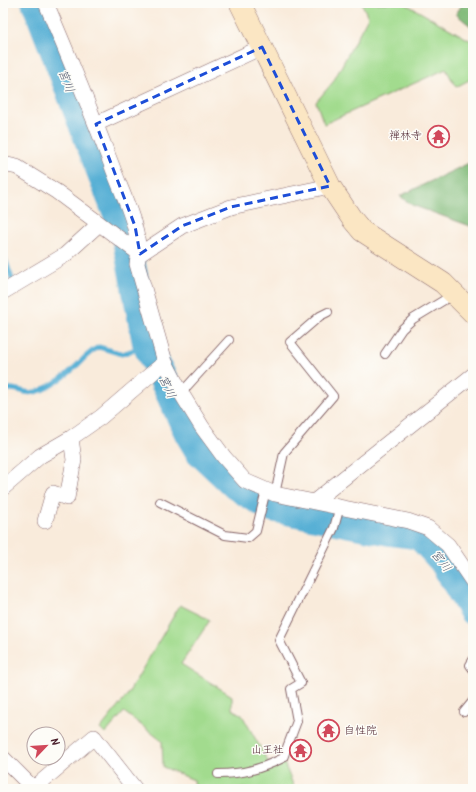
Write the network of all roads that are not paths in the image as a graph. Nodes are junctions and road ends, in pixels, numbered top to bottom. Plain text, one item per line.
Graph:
1 (46, 3) edge
2 (240, 3) edge
3 (262, 47) junction
4 (96, 124) junction
5 (3, 164) edge
6 (330, 186) junction
7 (99, 224) junction
8 (140, 254) junction
9 (3, 292) edge
10 (454, 294) junction
11 (328, 312) dead end
12 (473, 313) edge
13 (229, 340) dead end
14 (385, 354) dead end
15 (165, 362) junction
16 (473, 375) edge
17 (181, 393) junction
18 (71, 438) junction
19 (3, 488) edge
20 (271, 492) junction
21 (315, 501) junction
22 (160, 502) dead end
23 (340, 506) junction
24 (44, 521) dead end
25 (473, 582) edge
26 (473, 660) edge
27 (473, 669) edge
28 (473, 701) edge
29 (464, 712) dead end
30 (3, 758) edge
31 (218, 774) dead end
32 (34, 789) edge
33 (135, 789) edge

1 - 4 street
2 - 3 street
3 - 4 street
3 - 6 street
4 - 8 street
5 - 7 street
6 - 8 street
6 - 10 street
7 - 8 street
7 - 9 street
8 - 15 street
10 - 12 street
10 - 14 lane
11 - 20 lane
13 - 17 lane
15 - 17 street
15 - 18 street
16 - 21 street
17 - 20 street
18 - 19 street
18 - 24 street
20 - 21 street
20 - 22 lane
21 - 23 street
23 - 25 street
23 - 31 lane
26 - 27 lane
28 - 29 lane
30 - 32 street
32 - 33 street

